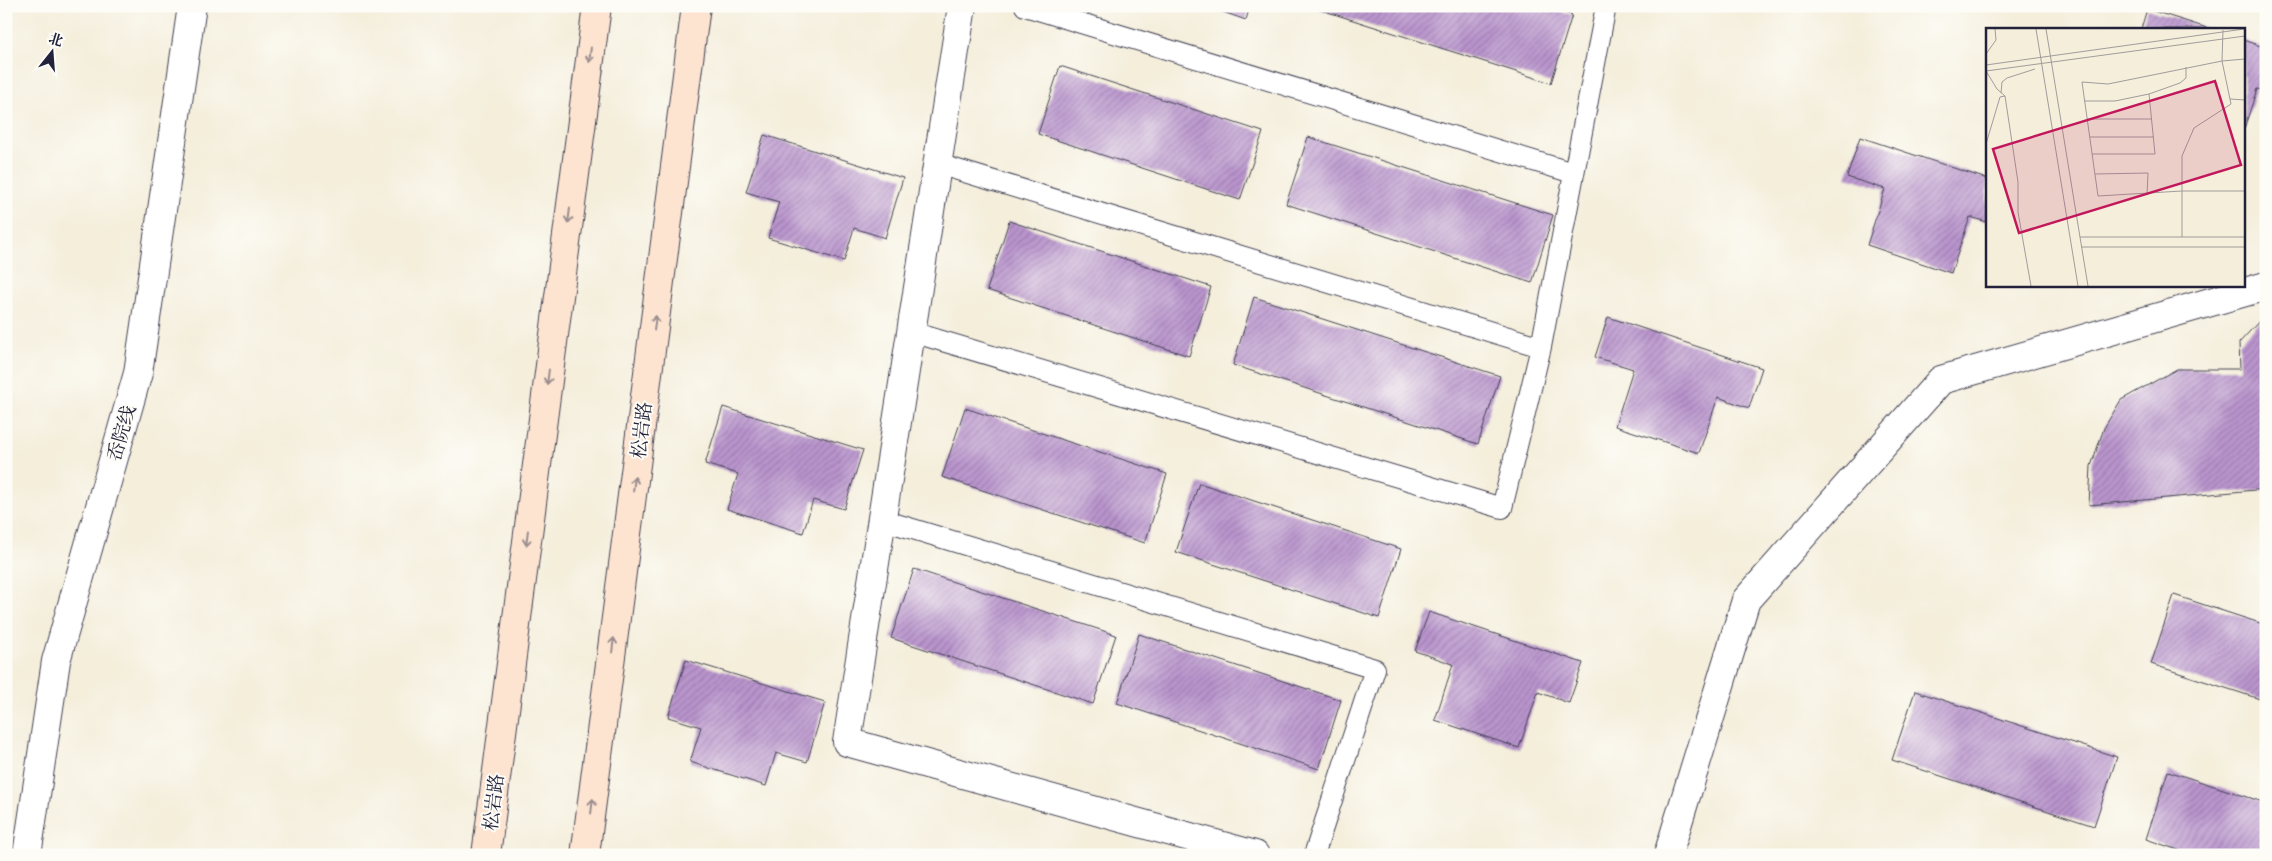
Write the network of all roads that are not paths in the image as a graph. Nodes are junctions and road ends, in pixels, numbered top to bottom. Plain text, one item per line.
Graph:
1 (192, 6) edge
2 (597, 6) edge
3 (696, 6) edge
4 (962, 6) edge
5 (1025, 6) edge
6 (1606, 6) edge
7 (938, 164) junction
8 (1573, 173) junction
9 (2266, 286) edge
10 (912, 332) junction
11 (1541, 347) junction
12 (883, 520) junction
13 (27, 855) edge
14 (486, 855) edge
15 (585, 855) edge
16 (1255, 855) edge
17 (1314, 855) edge
18 (1668, 855) edge

1 - 13 street, 岙院线
2 -> 14 main road, 松岩路
15 -> 3 main road, 松岩路
4 - 7 street
5 - 8 lane
6 - 8 lane
7 - 10 street
7 - 11 lane
8 - 11 lane
9 - 18 street
10 - 11 lane
10 - 12 street
12 - 16 street
12 - 17 lane

